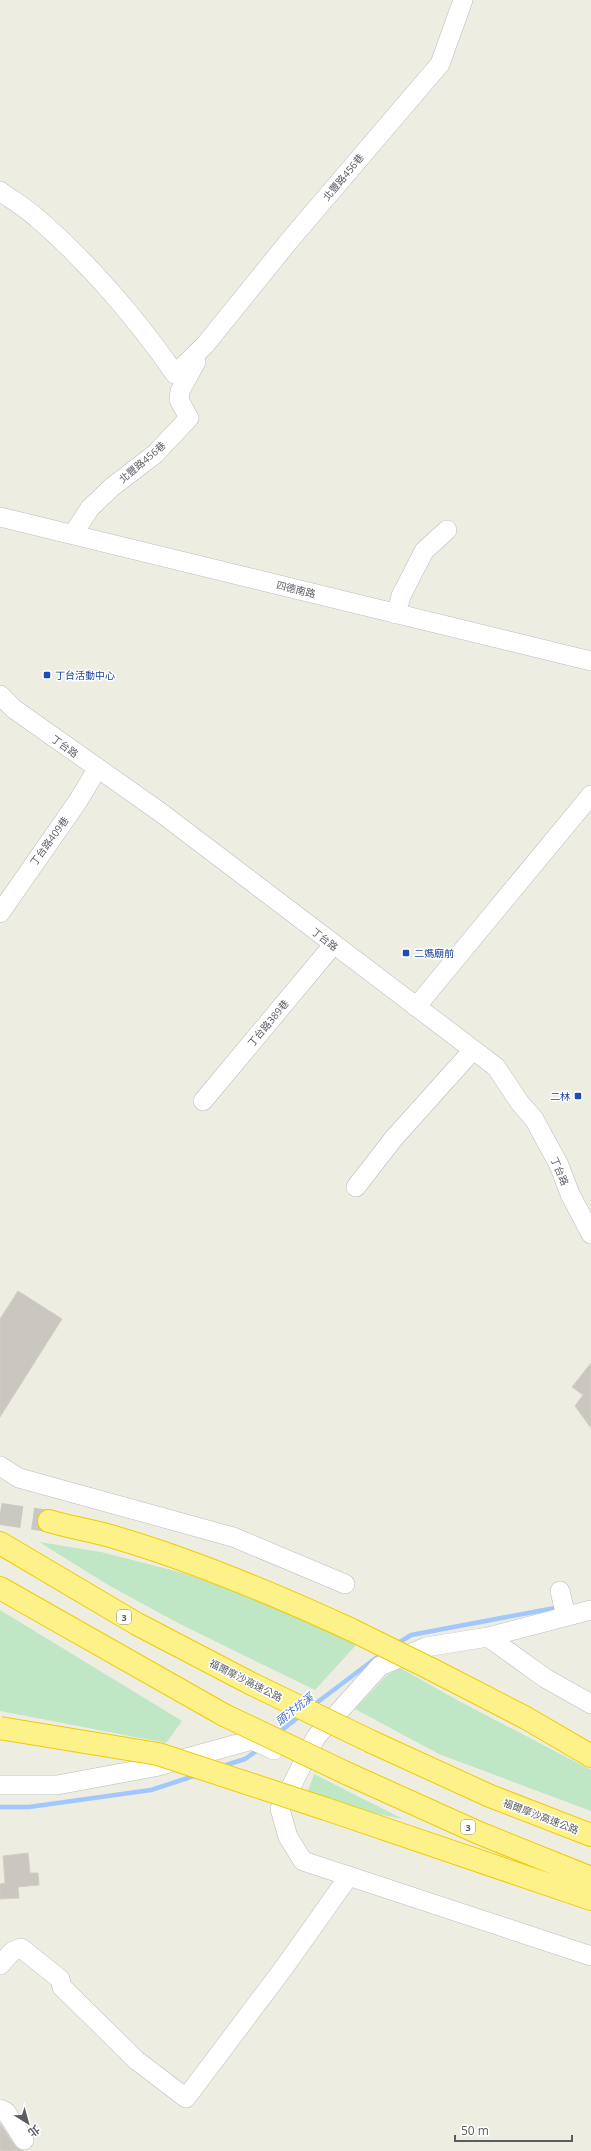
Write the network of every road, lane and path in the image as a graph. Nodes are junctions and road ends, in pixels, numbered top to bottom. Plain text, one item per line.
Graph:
1 (463, 0) edge
2 (0, 191) edge
3 (205, 345) junction
4 (0, 517) edge
5 (447, 530) dead end
6 (73, 534) junction
7 (396, 614) junction
8 (591, 661) edge
9 (0, 696) edge
10 (97, 769) junction
11 (591, 795) edge
12 (0, 913) edge
13 (333, 945) junction
14 (416, 1007) junction
15 (473, 1050) junction
16 (203, 1101) dead end
17 (356, 1187) dead end
18 (591, 1234) edge
19 (0, 1466) edge
20 (49, 1521) tunnel mouth
21 (0, 1543) edge
22 (344, 1584) dead end
23 (0, 1588) edge
24 (560, 1591) dead end
25 (591, 1610) edge
26 (566, 1616) junction
27 (488, 1637) junction
28 (591, 1704) edge
29 (0, 1728) edge
30 (591, 1756) edge
31 (303, 1763) junction
32 (0, 1785) edge
33 (591, 1835) edge
34 (349, 1876) junction
35 (591, 1878) edge
36 (591, 1899) edge
37 (591, 1956) edge
38 (0, 1965) edge
39 (0, 2109) edge
40 (24, 2140) dead end

1 - 3 street, 北豐路456巷
2 - 3 street, 北豐路456巷
3 - 6 street, 北豐路456巷
4 - 6 street, 四德南路
5 - 7 street
6 - 7 street, 四德南路
7 - 8 street, 四德南路
9 - 10 street, 丁台路
10 - 12 street, 丁台路409巷
10 - 13 street, 丁台路
11 - 14 street
13 - 14 street, 丁台路
13 - 16 street, 丁台路389巷
14 - 15 street, 丁台路
15 - 17 street
15 - 18 street, 丁台路
19 - 22 street
20 - 30 highway, bridge
21 - 33 highway, 福爾摩沙高速公路 / 3, bridge
23 - 35 highway, 3, bridge
24 - 26 street
25 - 26 street
26 - 27 street
27 - 28 street
27 - 31 street
29 - 36 highway, bridge
31 - 32 street
31 - 34 street
34 - 37 street
34 - 38 street
39 - 40 street

